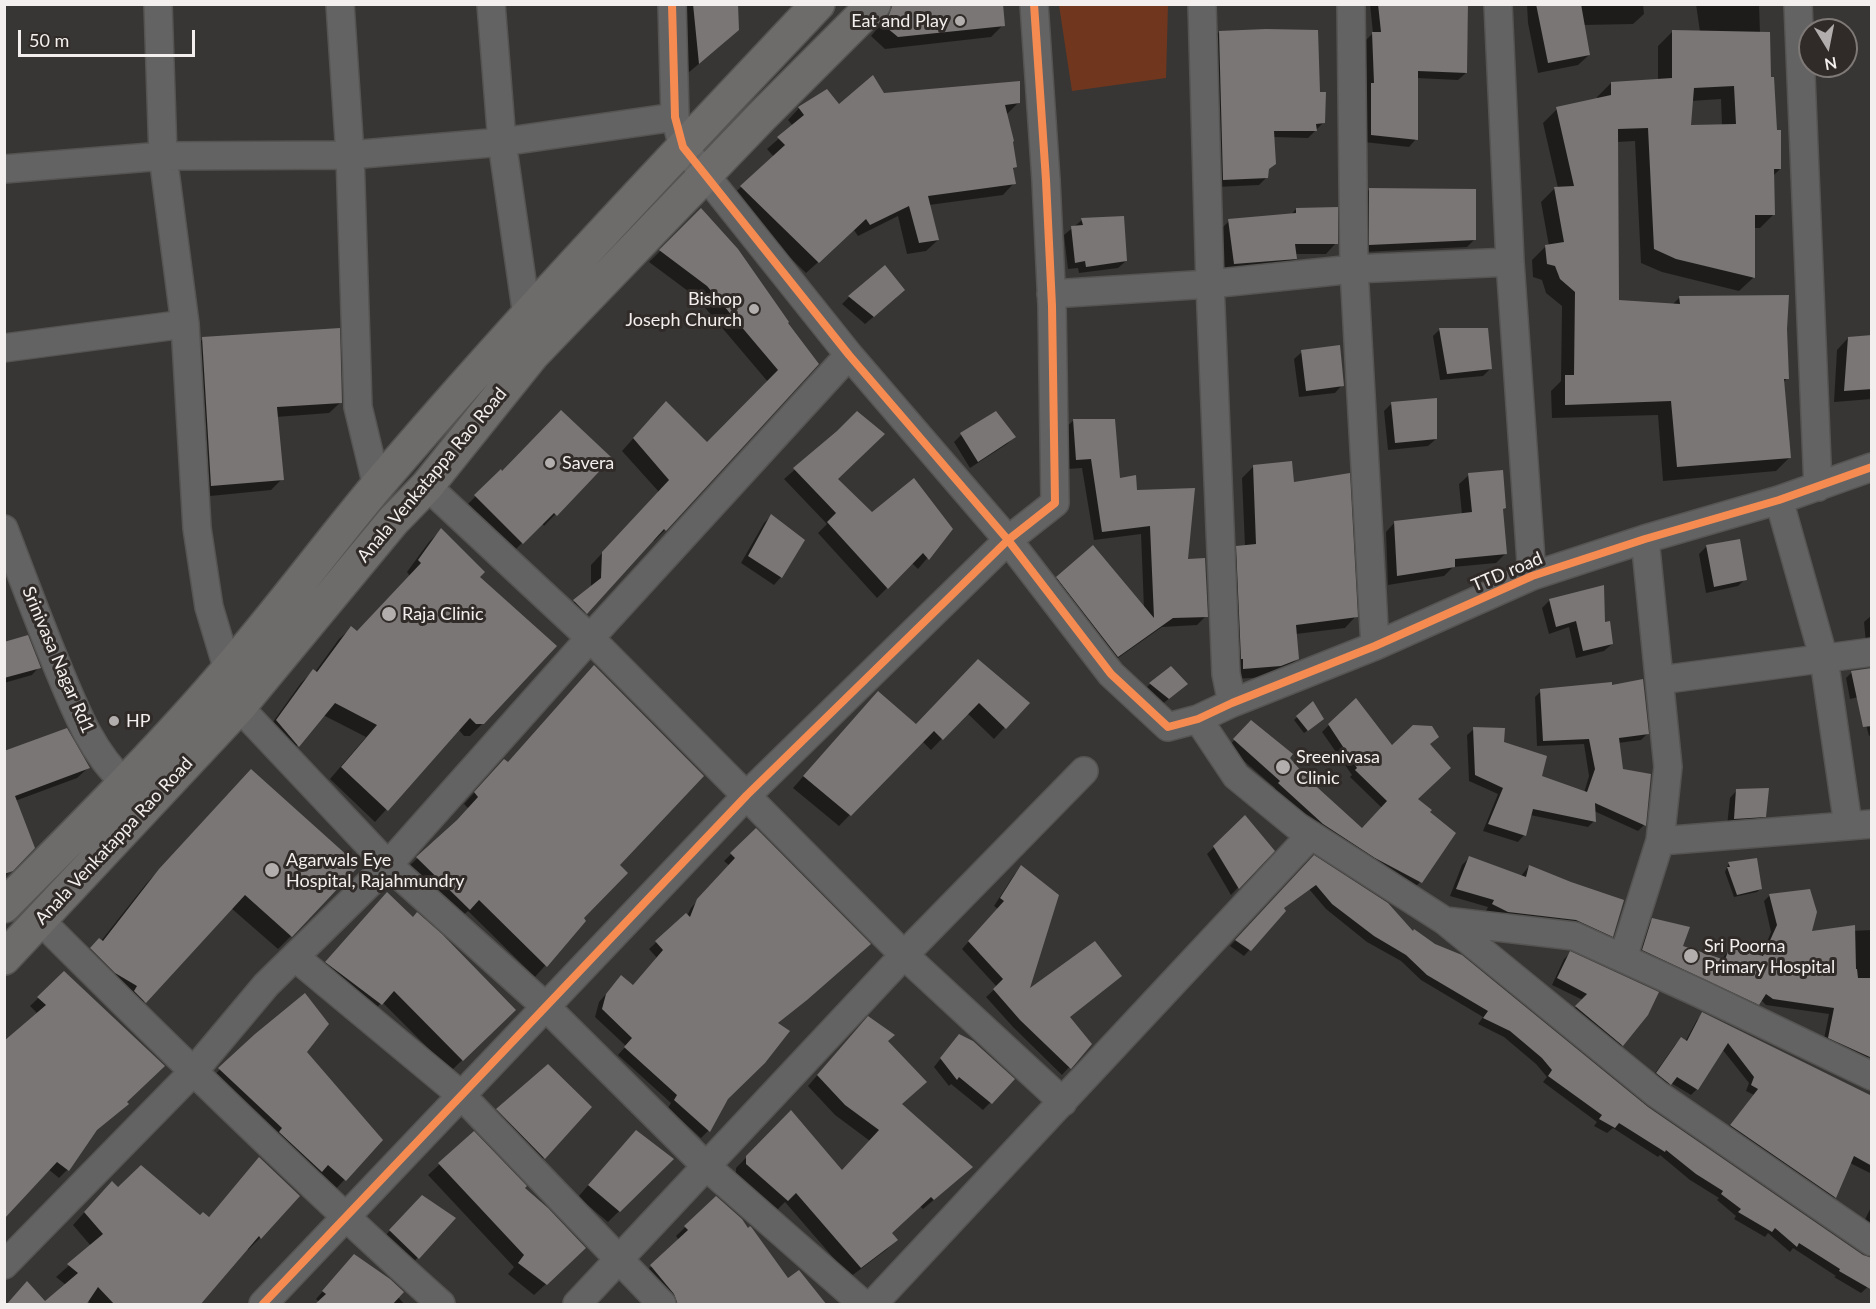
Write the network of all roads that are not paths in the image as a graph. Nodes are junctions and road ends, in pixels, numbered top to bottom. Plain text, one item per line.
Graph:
1 (158, 4) edge
2 (340, 4) edge
3 (491, 4) edge
4 (672, 4) edge
5 (818, 4) edge
6 (874, 4) edge
7 (1034, 4) edge
8 (1202, 4) edge
9 (1350, 4) edge
10 (1498, 4) edge
11 (1798, 4) edge
12 (679, 132) junction
13 (502, 142) junction
14 (350, 155) junction
15 (163, 156) junction
16 (4, 169) edge
17 (705, 175) junction
18 (1510, 262) junction
19 (1354, 269) junction
20 (1210, 284) junction
21 (1051, 294) junction
22 (527, 316) junction
23 (185, 324) junction
24 (4, 348) edge
25 (849, 355) junction
26 (1872, 467) edge
27 (377, 486) junction
28 (427, 486) junction
29 (1818, 487) junction
30 (1779, 500) junction
31 (4, 529) edge
32 (1644, 539) junction
33 (1008, 540) junction
34 (1532, 576) junction
35 (590, 638) junction
36 (1375, 646) junction
37 (1872, 652) edge
38 (1824, 659) junction
39 (227, 671) junction
40 (1660, 680) junction
41 (1232, 703) junction
42 (239, 707) junction
43 (1198, 719) junction
44 (1084, 771) dead end
45 (125, 783) junction
46 (747, 795) junction
47 (1860, 825) edge
48 (1311, 835) junction
49 (1660, 841) junction
50 (388, 865) junction
51 (4, 906) edge
52 (40, 920) junction
53 (1445, 921) junction
54 (904, 955) junction
55 (295, 957) junction
56 (4, 958) edge
57 (1623, 958) junction
58 (545, 1006) junction
59 (1872, 1057) edge
60 (1836, 1059) junction
61 (193, 1072) junction
62 (1872, 1076) edge
63 (461, 1095) junction
64 (1063, 1102) junction
65 (707, 1167) junction
66 (345, 1218) junction
67 (1872, 1242) edge
68 (620, 1259) junction
69 (4, 1265) edge
70 (263, 1305) edge
71 (441, 1305) edge
72 (577, 1305) edge
73 (662, 1305) edge
74 (863, 1305) edge
75 (873, 1305) edge

1 - 15 street
2 - 14 street
3 - 13 street
4 - 12 street
5 - 12 main road, Anala Venkatappa Rao Road
6 - 17 main road, Anala Venkatappa Rao Road
7 - 21 street
8 - 20 street
9 - 19 street
10 - 18 street
11 - 29 street
12 - 13 street
12 - 17 street
12 - 22 main road, Anala Venkatappa Rao Road
13 - 14 street
13 - 22 street
14 - 15 street
14 - 27 street
15 - 16 street
15 - 23 street
17 - 25 street
17 - 28 main road, Anala Venkatappa Rao Road
18 - 19 street
18 - 34 street
19 - 20 street
19 - 36 street
20 - 21 street
20 - 41 street
21 - 33 street
22 - 27 main road, Anala Venkatappa Rao Road
23 - 24 street
23 - 39 street
25 - 33 street
25 - 35 street
26 - 29 street, TTD road
27 - 39 main road, Anala Venkatappa Rao Road
28 - 35 street
28 - 42 main road, Anala Venkatappa Rao Road
29 - 30 street, TTD road
30 - 32 street, TTD road
30 - 38 street
31 - 45 street, Srinivasa Nagar Rd1
32 - 34 street, TTD road
32 - 40 street
33 - 43 street, TTD road
33 - 46 street
34 - 36 street, TTD road
35 - 46 street
35 - 50 street
36 - 41 street, TTD road
37 - 38 street
38 - 40 street
38 - 47 street
39 - 42 street
39 - 45 main road, Anala Venkatappa Rao Road
40 - 49 street
41 - 43 street, TTD road
42 - 50 street
42 - 52 main road, Anala Venkatappa Rao Road
43 - 48 street
44 - 54 street
45 - 51 main road, Anala Venkatappa Rao Road
46 - 54 street
46 - 58 street
47 - 49 street
48 - 53 street
48 - 64 street
49 - 57 street
50 - 55 street
50 - 58 street
52 - 56 main road, Anala Venkatappa Rao Road
52 - 61 street
53 - 57 street
53 - 67 street
54 - 64 street
54 - 65 street
55 - 61 street
55 - 63 street
57 - 60 street
58 - 63 street
58 - 65 street
59 - 60 street
60 - 62 street
61 - 66 street
61 - 69 street
63 - 66 street
63 - 68 street
64 - 75 street
65 - 68 street
65 - 74 street
66 - 70 street
66 - 71 street
68 - 72 street
68 - 73 street

